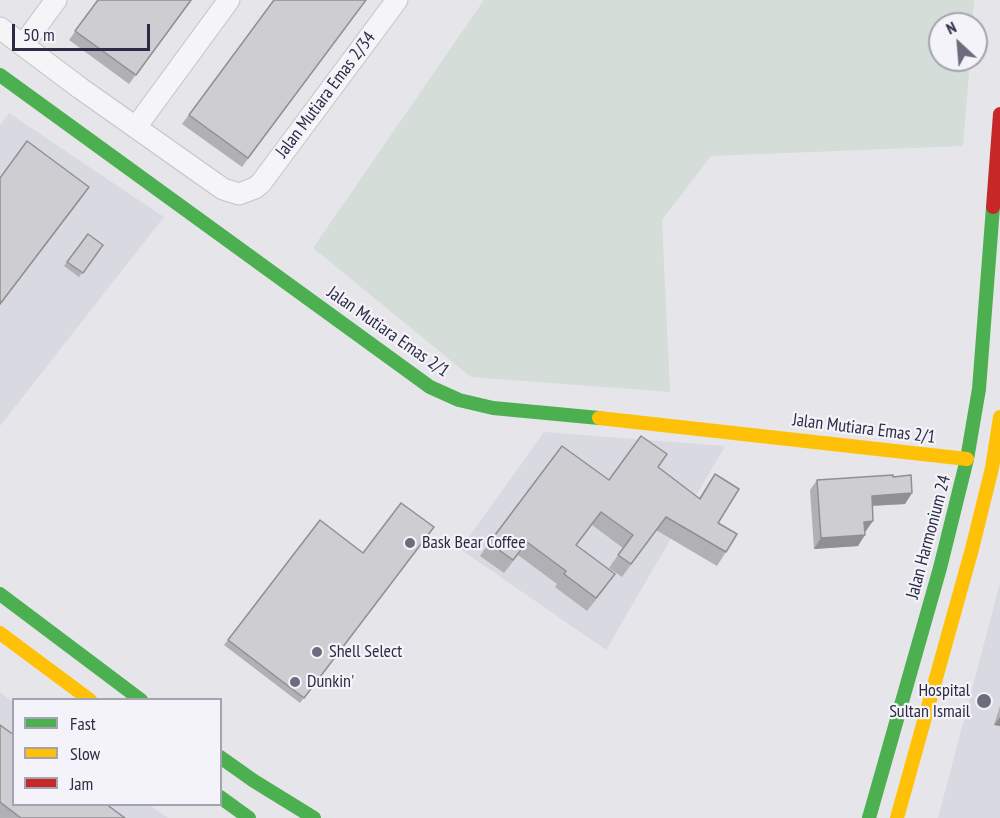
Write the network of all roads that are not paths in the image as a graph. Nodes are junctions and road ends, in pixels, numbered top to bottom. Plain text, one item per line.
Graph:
1 (56, 0) edge
2 (229, 0) edge
3 (397, 0) edge
4 (0, 28) edge
5 (23, 45) junction
6 (5, 78) edge
7 (0, 97) edge
8 (1000, 114) edge
9 (136, 127) junction
10 (995, 261) edge
11 (994, 296) edge
12 (1000, 417) edge
13 (967, 459) junction
14 (0, 594) edge
15 (0, 633) edge
16 (89, 698) edge
17 (140, 698) edge
18 (222, 758) edge
19 (222, 798) edge
20 (249, 818) edge
21 (314, 818) edge
22 (869, 818) edge
23 (897, 818) edge

1 - 5 street
2 - 9 street
3 - 9 street, Jalan Mutiara Emas 2/34
4 - 5 street
5 - 9 street
6 - 7 street
6 - 13 street, Jalan Mutiara Emas 2/1
8 - 10 street, Jalan Harmonium 24
10 - 11 street, Jalan Harmonium 24
11 - 13 street, Jalan Harmonium 24
12 - 23 street
13 - 22 street, Jalan Harmonium 24
14 - 17 street
15 - 16 street
18 - 21 street
19 - 20 street

